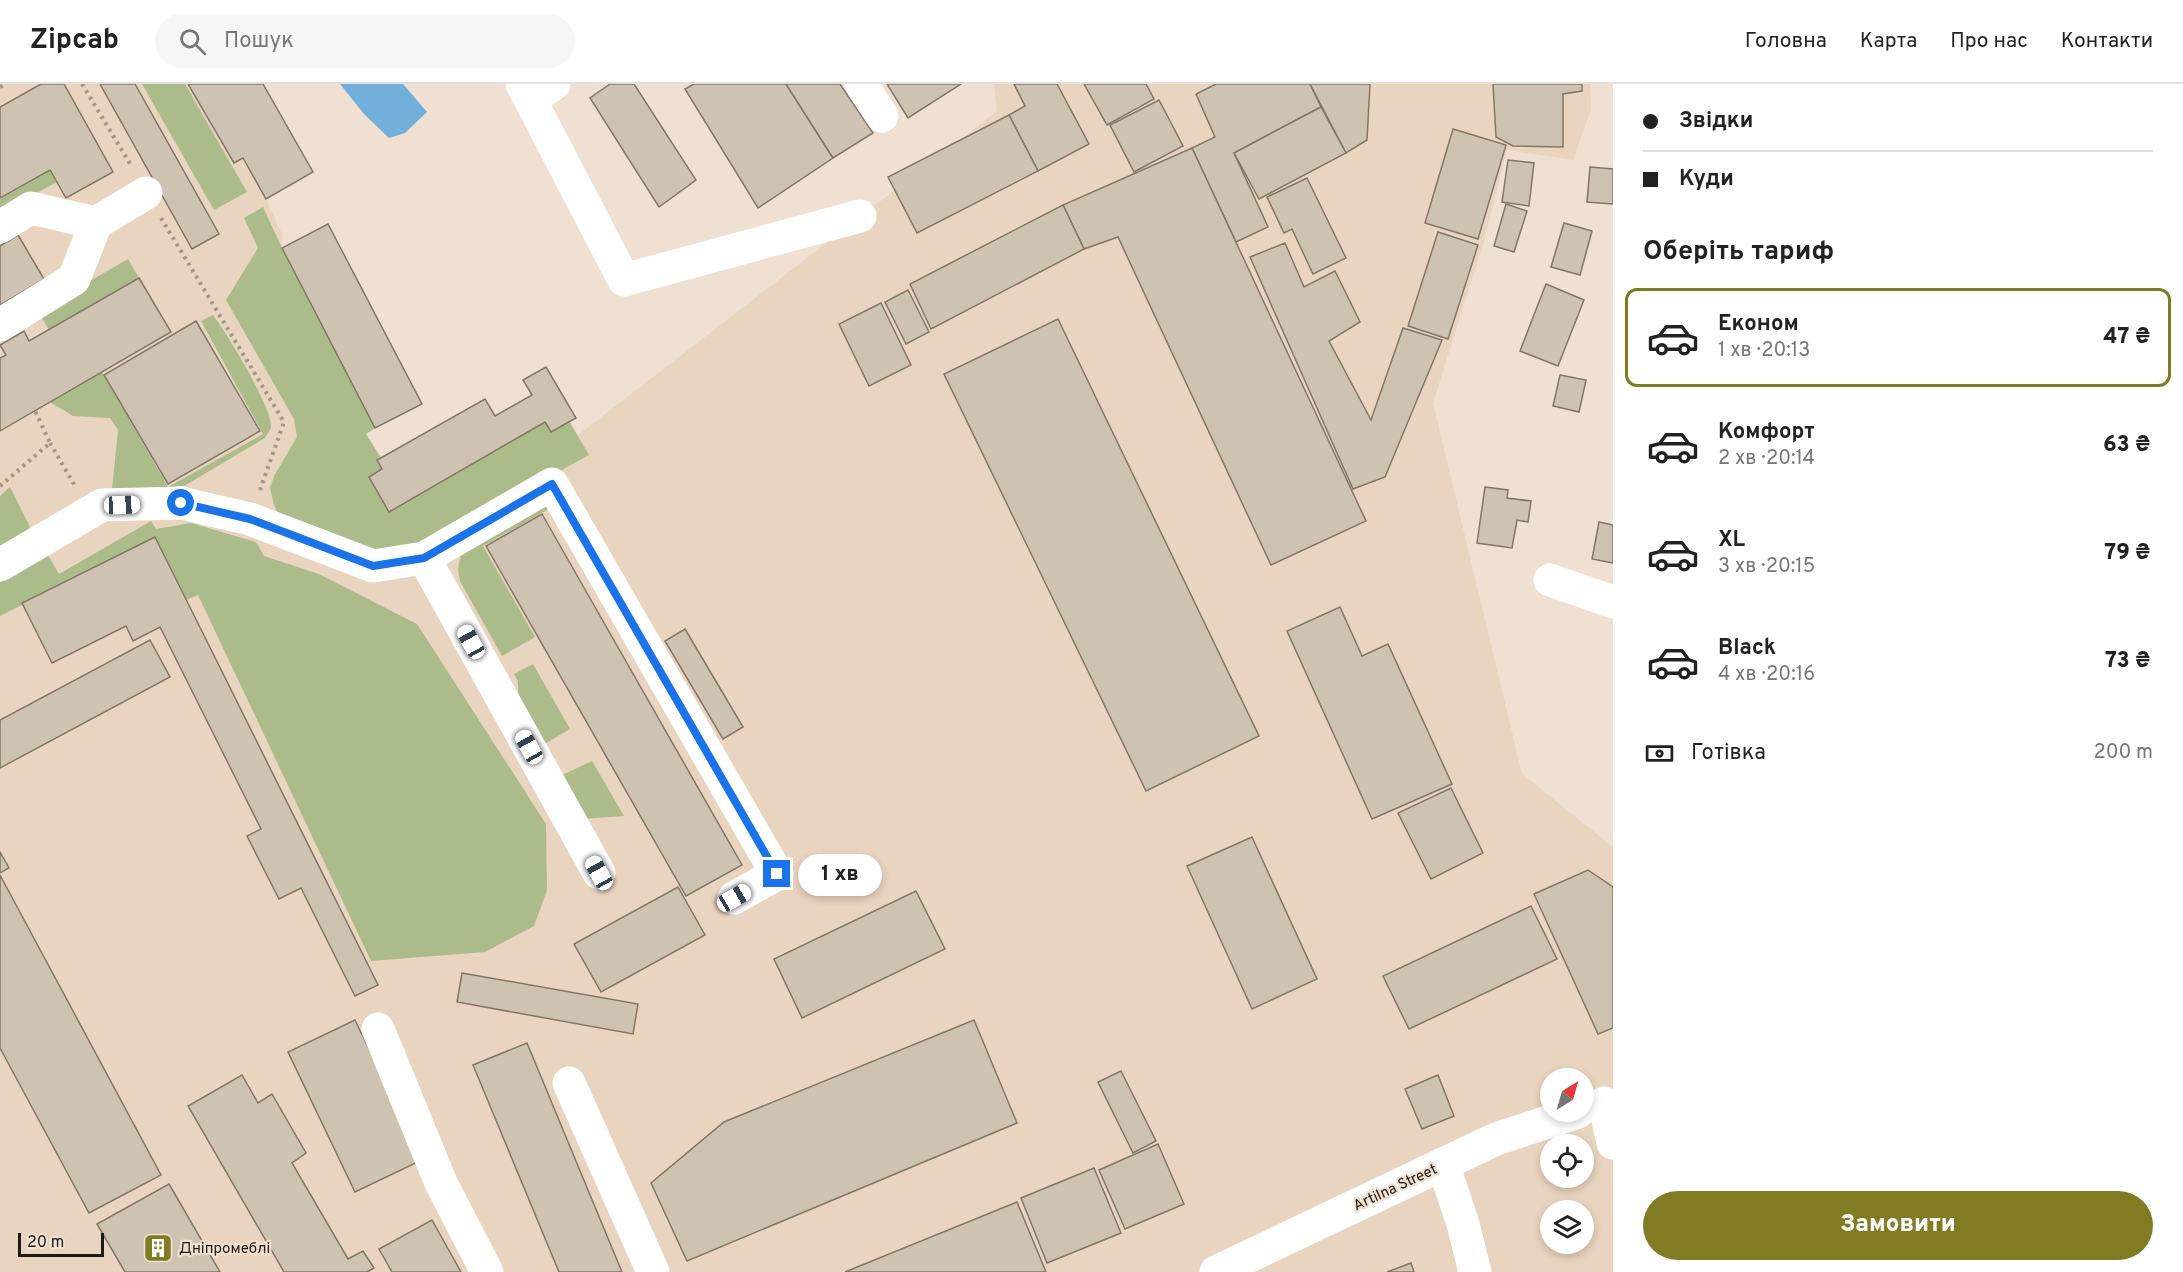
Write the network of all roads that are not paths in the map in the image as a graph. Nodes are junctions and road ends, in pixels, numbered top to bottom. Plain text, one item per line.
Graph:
1 (861, 84) edge
2 (536, 89) edge
3 (882, 116) dead end
4 (146, 193) road end
5 (860, 216) dead end
6 (96, 223) junction
7 (0, 227) edge
8 (0, 325) edge
9 (424, 558) junction
10 (0, 565) edge
11 (1550, 580) dead end
12 (1613, 602) edge
13 (599, 873) dead end
14 (734, 898) dead end
15 (378, 1029) dead end
16 (569, 1083) dead end
17 (1595, 1106) edge
18 (1613, 1143) edge
19 (1443, 1164) junction
20 (487, 1272) edge
21 (653, 1272) edge
22 (1216, 1272) edge
23 (1475, 1272) edge

1 - 3 street
2 - 5 street
4 - 6 street
6 - 7 street
6 - 8 street
9 - 10 street
9 - 13 street
9 - 14 street
11 - 12 street
15 - 20 street
16 - 21 street
17 - 18 street
17 - 19 street, Artilna Street
19 - 22 street, Artilna Street
19 - 23 street

